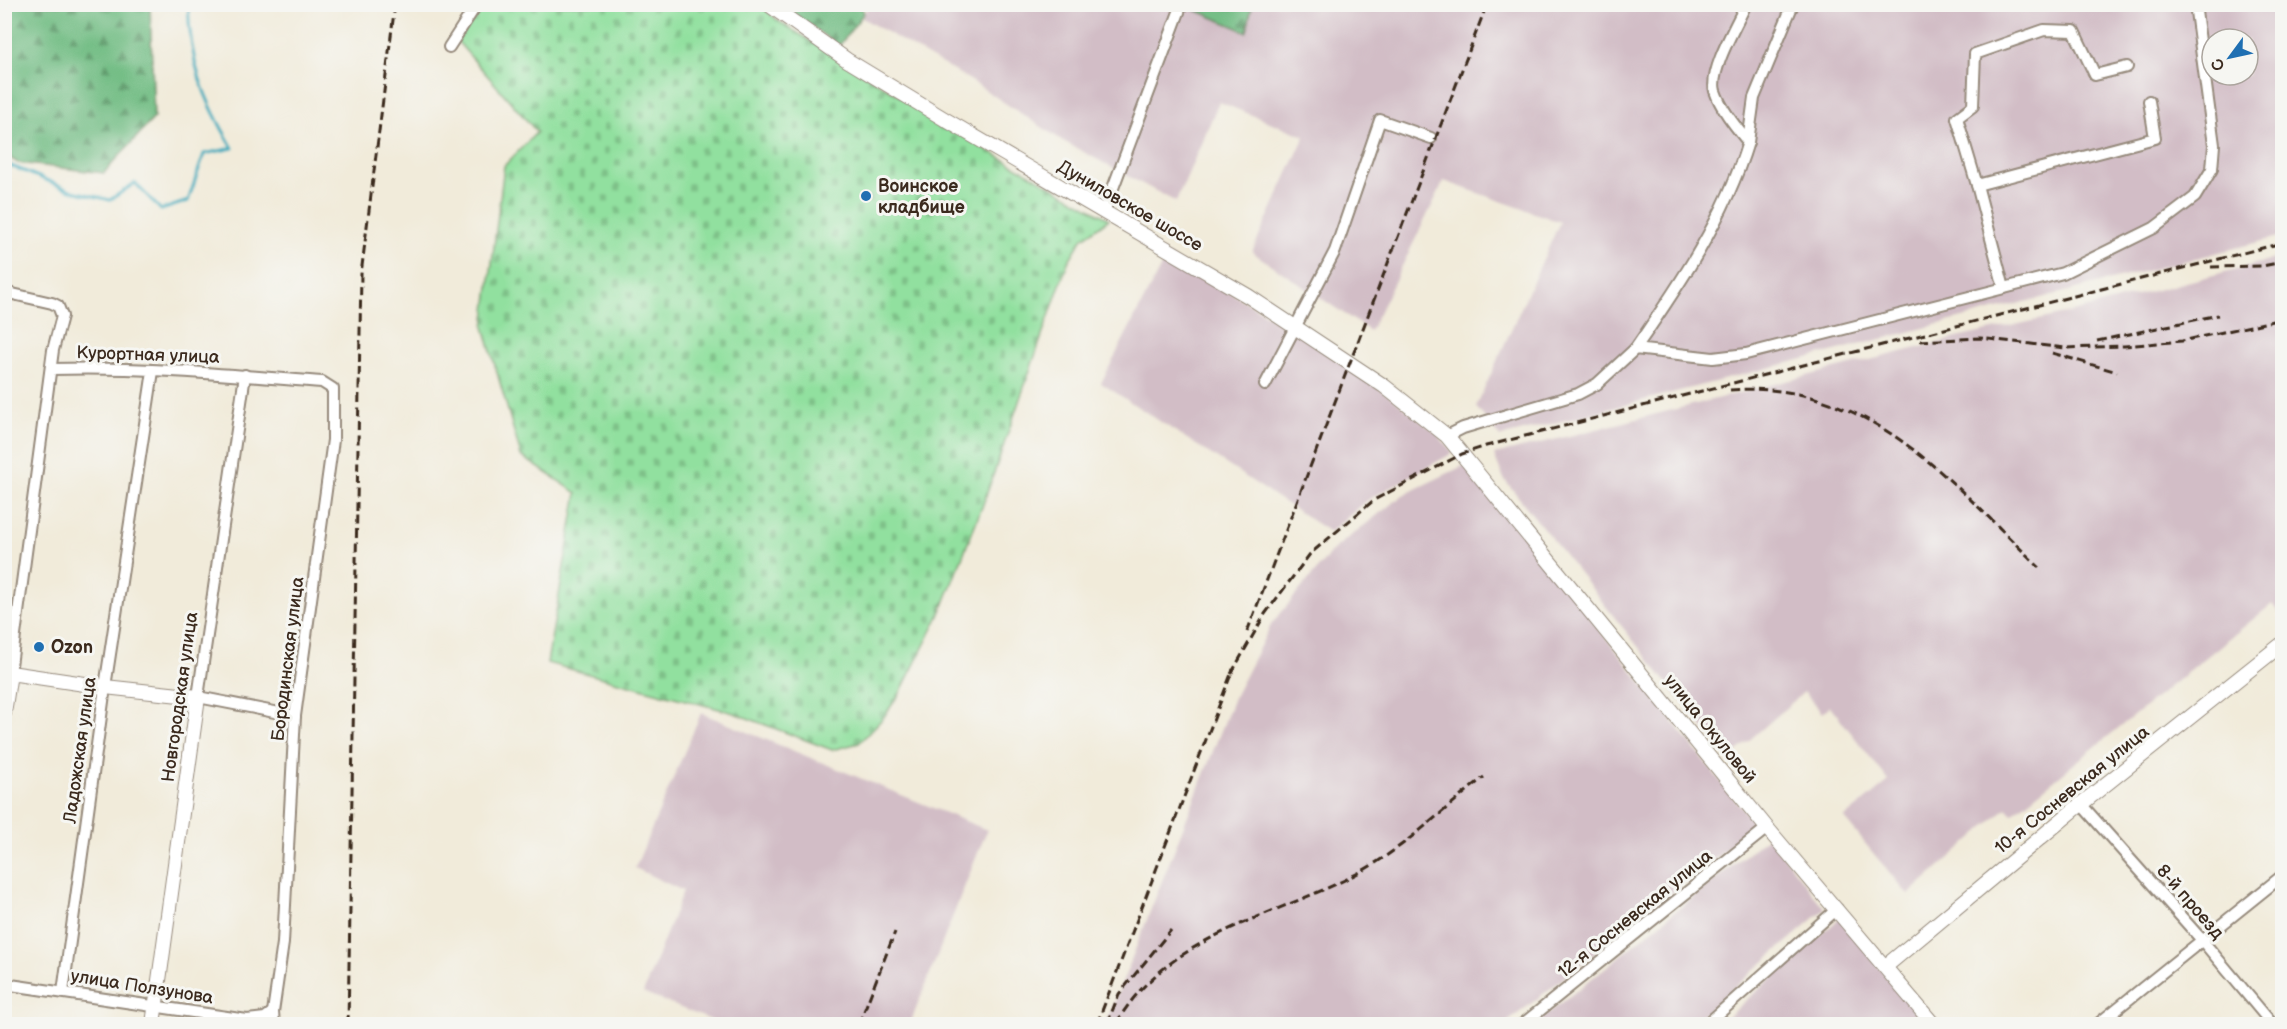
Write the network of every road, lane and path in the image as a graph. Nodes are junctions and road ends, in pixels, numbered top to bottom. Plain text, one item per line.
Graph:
1 (477, 4) edge
2 (768, 4) edge
3 (1182, 4) edge
4 (1746, 4) edge
5 (1793, 4) edge
6 (2194, 4) edge
7 (449, 47) dead end
8 (2127, 67) dead end
9 (2149, 101) dead end
10 (1431, 138) dead end
11 (1748, 142) junction
12 (1977, 184) junction
13 (1104, 212) junction
14 (2004, 288) junction
15 (4, 292) edge
16 (1294, 326) junction
17 (1635, 349) junction
18 (51, 369) junction
19 (153, 371) junction
20 (245, 375) junction
21 (1265, 385) dead end
22 (1448, 436) junction
23 (1462, 454) joint
24 (4, 606) edge
25 (16, 609) junction
26 (2283, 644) edge
27 (10, 673) junction
28 (105, 687) junction
29 (198, 697) junction
30 (4, 713) edge
31 (295, 716) junction
32 (2081, 804) junction
33 (1767, 828) junction
34 (2283, 876) edge
35 (1837, 909) junction
36 (2201, 939) junction
37 (1886, 966) junction
38 (4, 984) edge
39 (63, 992) junction
40 (156, 1004) junction
41 (273, 1012) junction
42 (153, 1024) edge
43 (274, 1024) edge
44 (1523, 1024) edge
45 (1707, 1024) edge
46 (1934, 1024) edge
47 (2098, 1024) edge
48 (2272, 1024) edge

1 - 7 street
2 - 13 street, Дуниловское шоссе
3 - 13 street
4 - 11 street
5 - 11 street
6 - 14 street
8 - 12 street
9 - 12 street
10 - 16 street
11 - 17 street
12 - 14 street
13 - 16 street, Дуниловское шоссе
14 - 17 street
15 - 18 street
16 - 21 street
16 - 22 street, Дуниловское шоссе
17 - 22 street
18 - 19 street, Курортная улица
18 - 25 street
19 - 20 street, Курортная улица
19 - 28 street, Ладожская улица
20 - 29 street, Новгородская улица
20 - 31 street, Бородинская улица
22 - 23 street, Дуниловское шоссе
23 - 33 street, улица Окуловой
24 - 25 street
25 - 27 street
26 - 32 street, 10-я Сосневская улица
27 - 28 street
27 - 30 street
28 - 29 street
28 - 39 street, Ладожская улица
29 - 31 street
29 - 40 street, Новгородская улица
31 - 41 street, Бородинская улица
32 - 36 street, 8-й проезд
32 - 37 street, 10-я Сосневская улица
33 - 35 street, улица Окуловой
33 - 44 street, 12-я Сосневская улица
34 - 36 street
35 - 37 street, улица Окуловой
35 - 45 street
36 - 47 street
36 - 48 street, 8-й проезд
37 - 46 street, улица Окуловой
38 - 39 street, улица Ползунова
39 - 40 street, улица Ползунова
40 - 41 street, улица Ползунова
40 - 42 street, Новгородская улица
41 - 43 street, Бородинская улица

